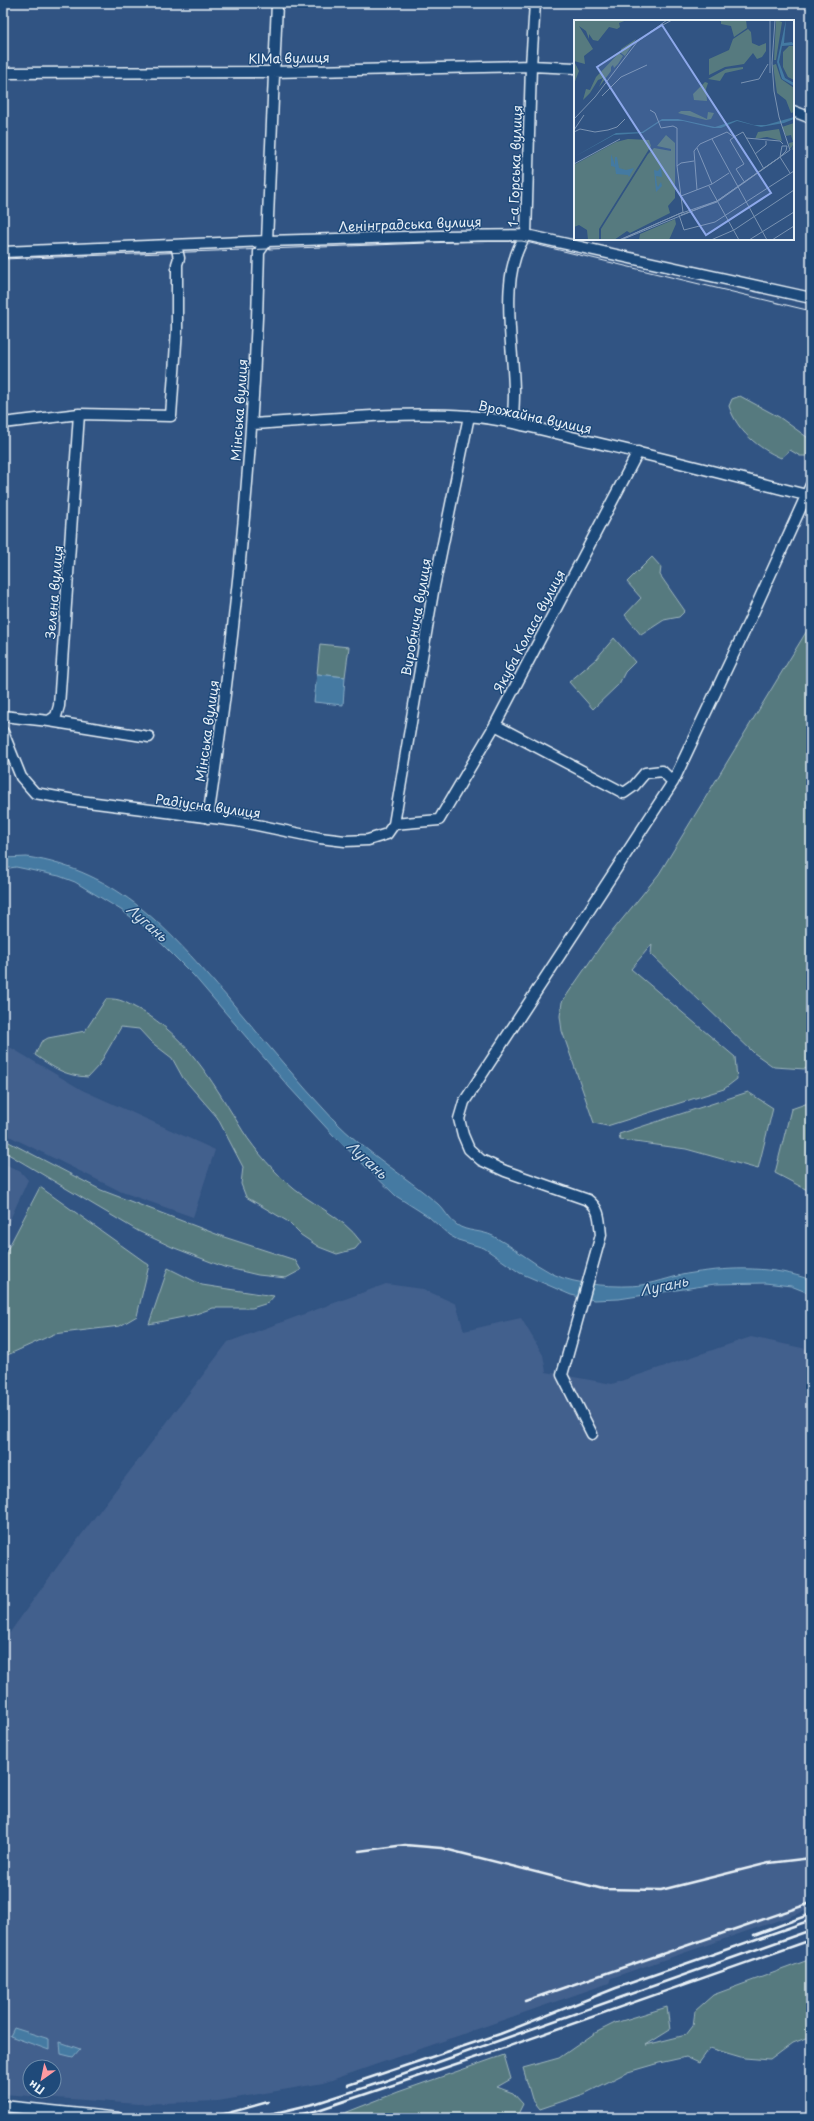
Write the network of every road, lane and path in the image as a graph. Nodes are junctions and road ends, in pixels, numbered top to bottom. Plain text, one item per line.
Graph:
1 (277, 3) edge
2 (535, 3) edge
3 (531, 66) junction
4 (574, 68) edge
5 (273, 72) junction
6 (3, 73) edge
7 (794, 111) edge
8 (811, 118) edge
9 (526, 235) junction
10 (267, 241) junction
11 (176, 245) junction
12 (3, 252) edge
13 (811, 298) edge
14 (79, 414) junction
15 (469, 416) junction
16 (3, 423) edge
17 (513, 423) junction
18 (253, 424) junction
19 (638, 452) junction
20 (811, 485) edge
21 (806, 495) junction
22 (3, 716) edge
23 (49, 721) junction
24 (495, 726) junction
25 (3, 732) edge
26 (149, 737) dead end
27 (673, 782) junction
28 (208, 818) junction
29 (394, 824) junction
30 (592, 1434) dead end
31 (3, 2106) edge
32 (119, 2118) edge

1 - 5 street, Мінська вулиця
2 - 3 street, 1-а Горська вулиця
3 - 4 street, КІМа вулиця
3 - 5 street, КІМа вулиця
3 - 9 street, 1-а Горська вулиця
5 - 6 street, КІМа вулиця
5 - 10 street, Мінська вулиця
7 - 8 street
9 - 10 street, Ленінградська вулиця
9 - 13 street, Ленінградська вулиця
9 - 17 street, 1-а Горська вулиця
10 - 11 street, Ленінградська вулиця
10 - 18 street, Мінська вулиця
11 - 12 street, Ленінградська вулиця
11 - 14 street
14 - 16 street
14 - 23 street, Зелена вулиця
15 - 17 street, Врожайна вулиця
15 - 18 street, Врожайна вулиця
15 - 29 street, Виробнича вулиця
17 - 19 street, Врожайна вулиця
18 - 28 street, Мінська вулиця
19 - 21 street, Врожайна вулиця
19 - 24 street, Якуба Коласа вулиця
20 - 21 street
21 - 27 street
22 - 23 street
23 - 26 street
24 - 27 street
24 - 29 street, Якуба Коласа вулиця
25 - 28 street, Радіусна вулиця
27 - 30 street
28 - 29 street, Радіусна вулиця
31 - 32 street

